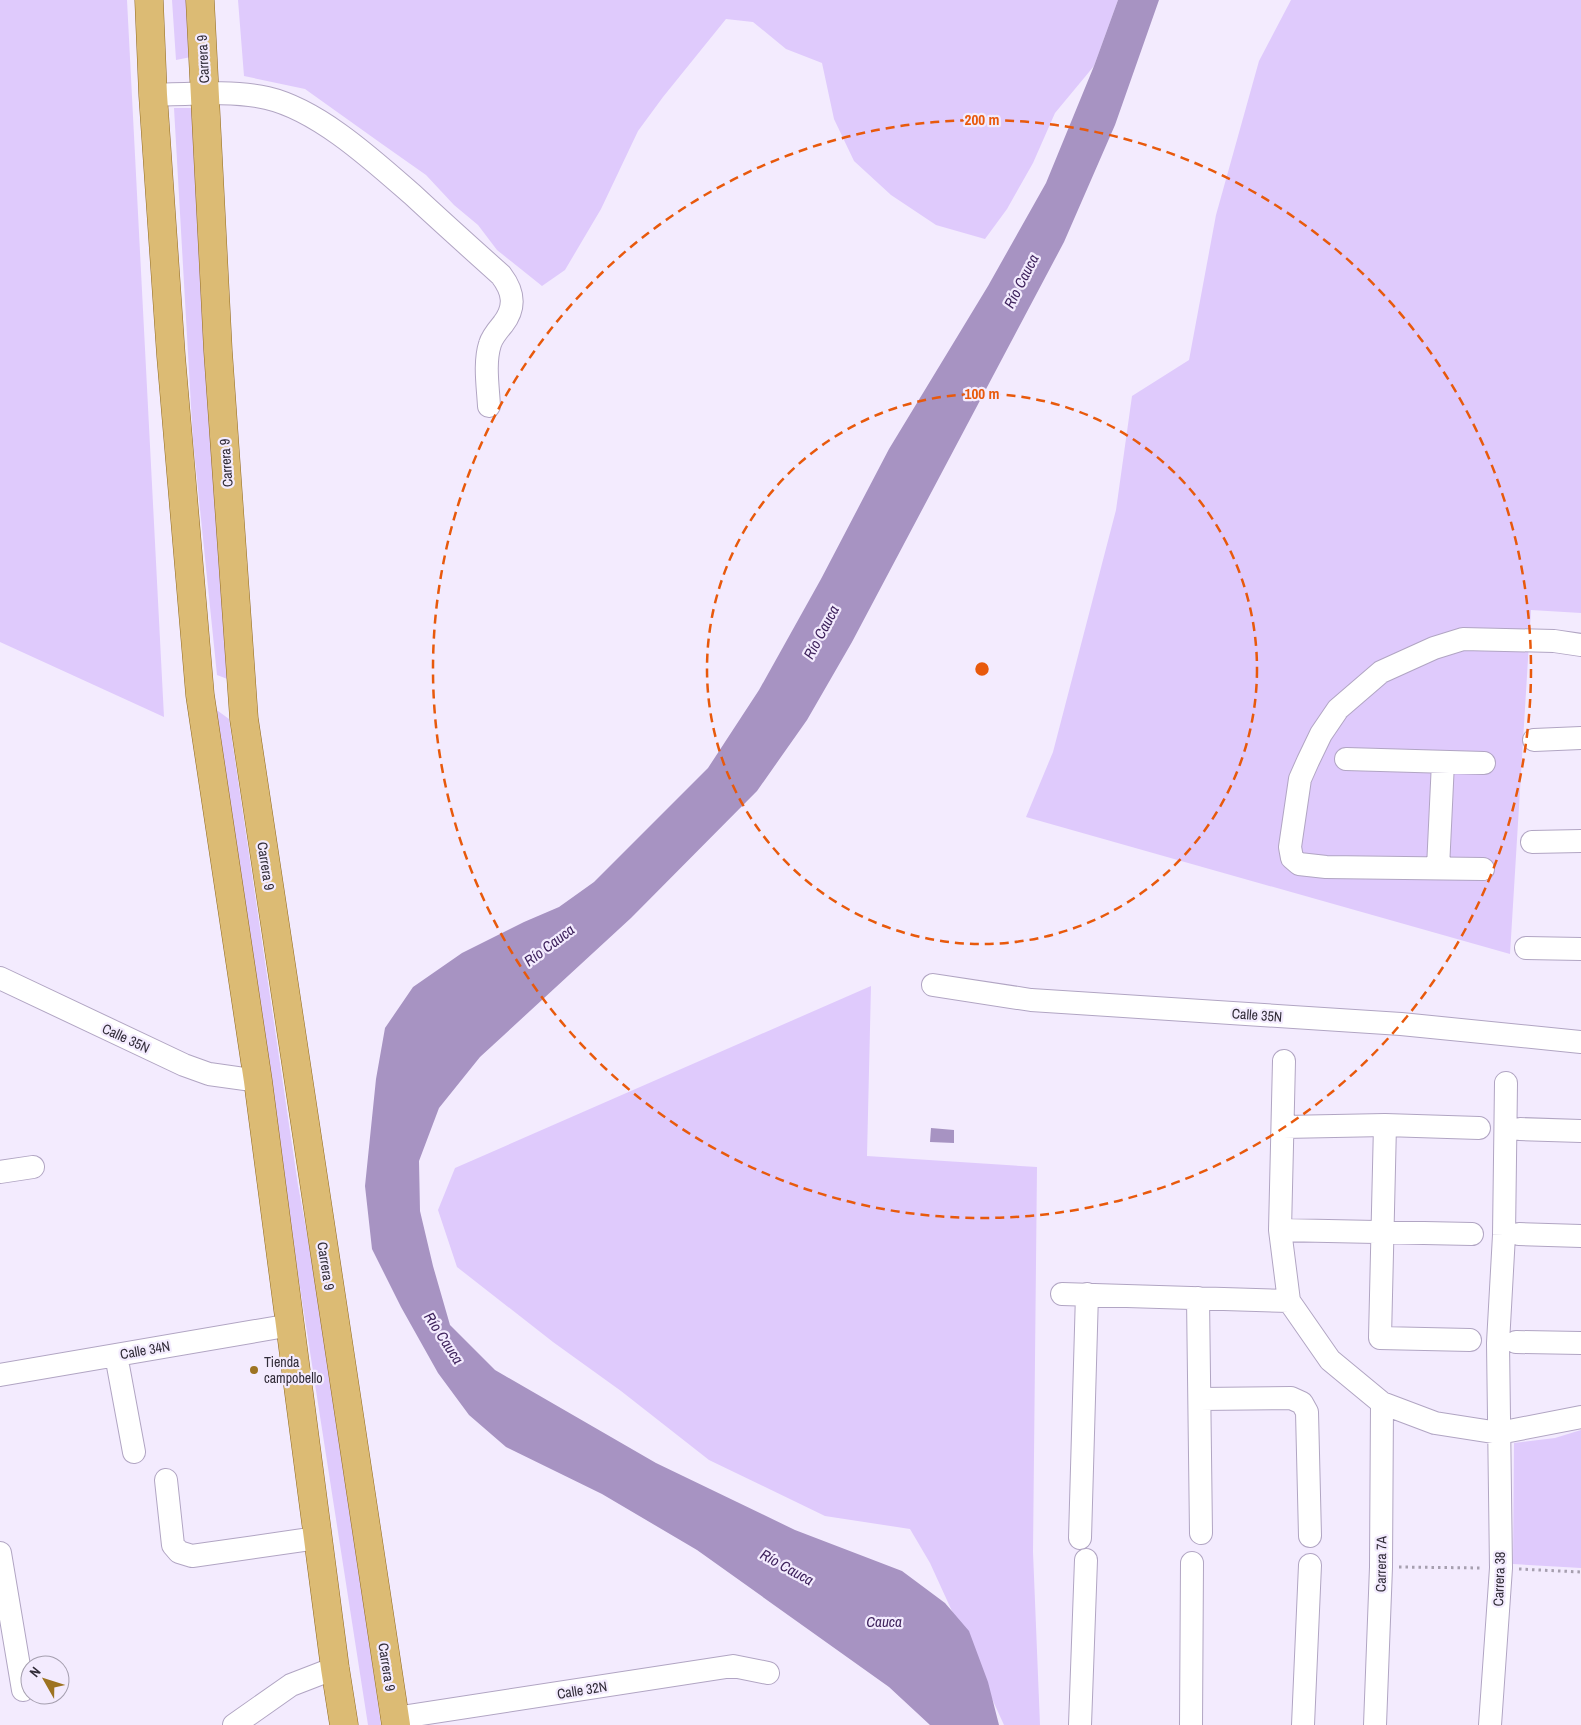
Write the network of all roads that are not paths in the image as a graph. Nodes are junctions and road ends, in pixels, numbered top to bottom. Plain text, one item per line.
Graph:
1 (149, 0) edge
2 (200, 0) edge
3 (204, 93) junction
4 (153, 95) junction
5 (489, 406) dead end
6 (1581, 645) edge
7 (200, 695) junction
8 (244, 719) junction
9 (1581, 738) edge
10 (1534, 740) dead end
11 (1346, 760) dead end
12 (1443, 762) junction
13 (1484, 763) dead end
14 (1581, 841) edge
15 (1532, 842) dead end
16 (1438, 868) junction
17 (1483, 869) dead end
18 (1526, 948) dead end
19 (1581, 949) edge
20 (0, 978) edge
21 (933, 985) dead end
22 (1581, 1042) edge
23 (1284, 1061) dead end
24 (258, 1081) junction
25 (1506, 1083) dead end
26 (1386, 1125) junction
27 (1284, 1127) junction
28 (1479, 1128) dead end
29 (1520, 1130) dead end
30 (1581, 1131) edge
31 (33, 1167) dead end
32 (0, 1172) edge
33 (1280, 1230) junction
34 (1383, 1231) junction
35 (1472, 1234) dead end
36 (1519, 1234) dead end
37 (1581, 1236) edge
38 (1062, 1294) dead end
39 (1087, 1294) junction
40 (1198, 1298) junction
41 (1289, 1301) junction
42 (291, 1325) junction
43 (1470, 1340) dead end
44 (1516, 1342) dead end
45 (1581, 1343) edge
46 (116, 1355) junction
47 (0, 1375) edge
48 (1200, 1399) junction
49 (1382, 1403) junction
50 (1581, 1417) edge
51 (1499, 1433) junction
52 (134, 1452) dead end
53 (166, 1480) dead end
54 (1201, 1533) dead end
55 (1310, 1536) dead end
56 (317, 1538) junction
57 (1080, 1538) dead end
58 (0, 1554) edge
59 (1086, 1560) dead end
60 (1192, 1563) dead end
61 (1310, 1565) dead end
62 (2, 1582) edge
63 (335, 1668) junction
64 (768, 1673) dead end
65 (20, 1675) edge
66 (395, 1722) edge
67 (234, 1725) edge
68 (344, 1725) edge
69 (1080, 1725) edge
70 (1191, 1725) edge
71 (1303, 1725) edge
72 (1375, 1725) edge
73 (1490, 1725) edge

1 - 4 main road
2 - 3 main road, Carrera 9
3 - 4 street
3 - 5 street
3 - 8 main road, Carrera 9
4 - 7 main road
6 - 16 street
7 - 8 main road
7 - 24 main road
8 - 66 main road, Carrera 9
9 - 10 street
11 - 12 street
12 - 13 street
12 - 16 street
14 - 15 street
16 - 17 street
18 - 19 street
20 - 24 street, Calle 35N
21 - 22 street, Calle 35N
23 - 27 street
24 - 42 main road
25 - 51 street, Carrera 38
26 - 27 street
26 - 28 street
26 - 34 street
27 - 33 street
29 - 30 street
31 - 32 street
33 - 34 street
33 - 41 street
34 - 35 street
34 - 43 street
36 - 37 street
38 - 39 street
39 - 40 street
39 - 57 street
40 - 41 street
40 - 48 street
41 - 49 street
42 - 46 street, Calle 34N
42 - 56 main road
44 - 45 street
46 - 47 street, Calle 34N
46 - 52 street
48 - 54 street
48 - 55 street
49 - 51 street
49 - 72 street, Carrera 7A
50 - 51 street
51 - 73 street, Carrera 38
53 - 56 street
56 - 63 main road
58 - 62 street
59 - 69 street
60 - 70 street
61 - 71 street
62 - 65 street
63 - 67 street
63 - 68 main road
64 - 66 street, Calle 32N

